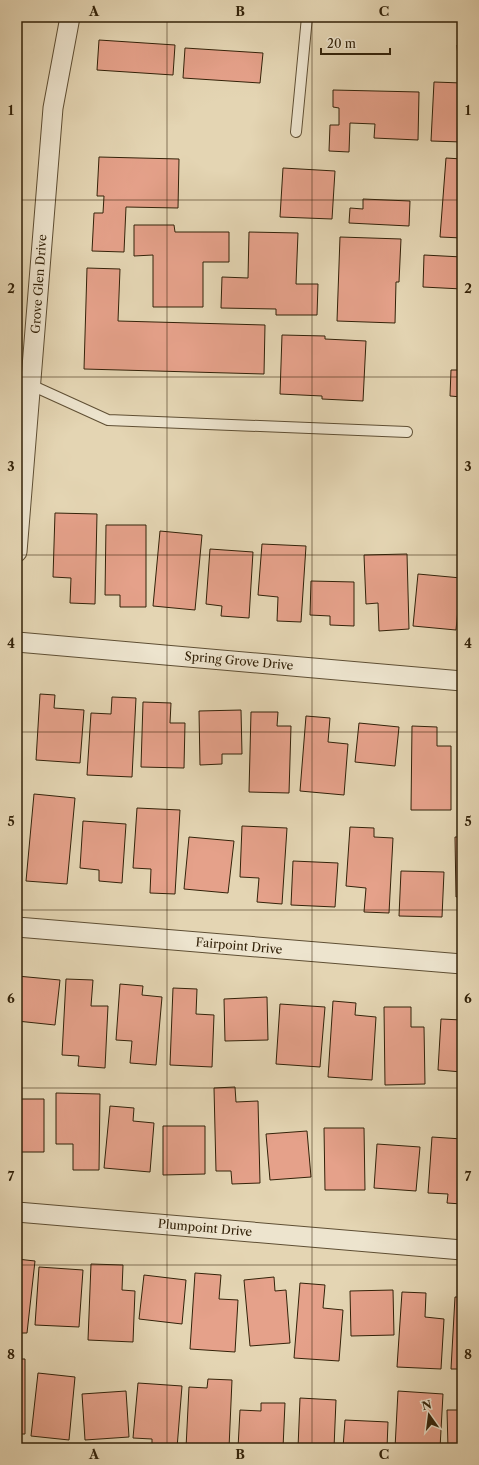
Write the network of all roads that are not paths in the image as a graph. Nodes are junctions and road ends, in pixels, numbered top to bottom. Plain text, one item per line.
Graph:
1 (70, 17) edge
2 (306, 17) edge
3 (296, 132) dead end
4 (24, 384) edge
5 (407, 432) dead end
6 (17, 552) edge
7 (17, 642) edge
8 (461, 681) edge
9 (17, 927) edge
10 (462, 964) edge
11 (17, 1212) edge
12 (462, 1250) edge

1 - 4 street, Grove Glen Drive
2 - 3 lane
4 - 5 lane
4 - 6 street, Grove Glen Drive
7 - 8 street, Spring Grove Drive
9 - 10 street, Fairpoint Drive
11 - 12 street, Plumpoint Drive

